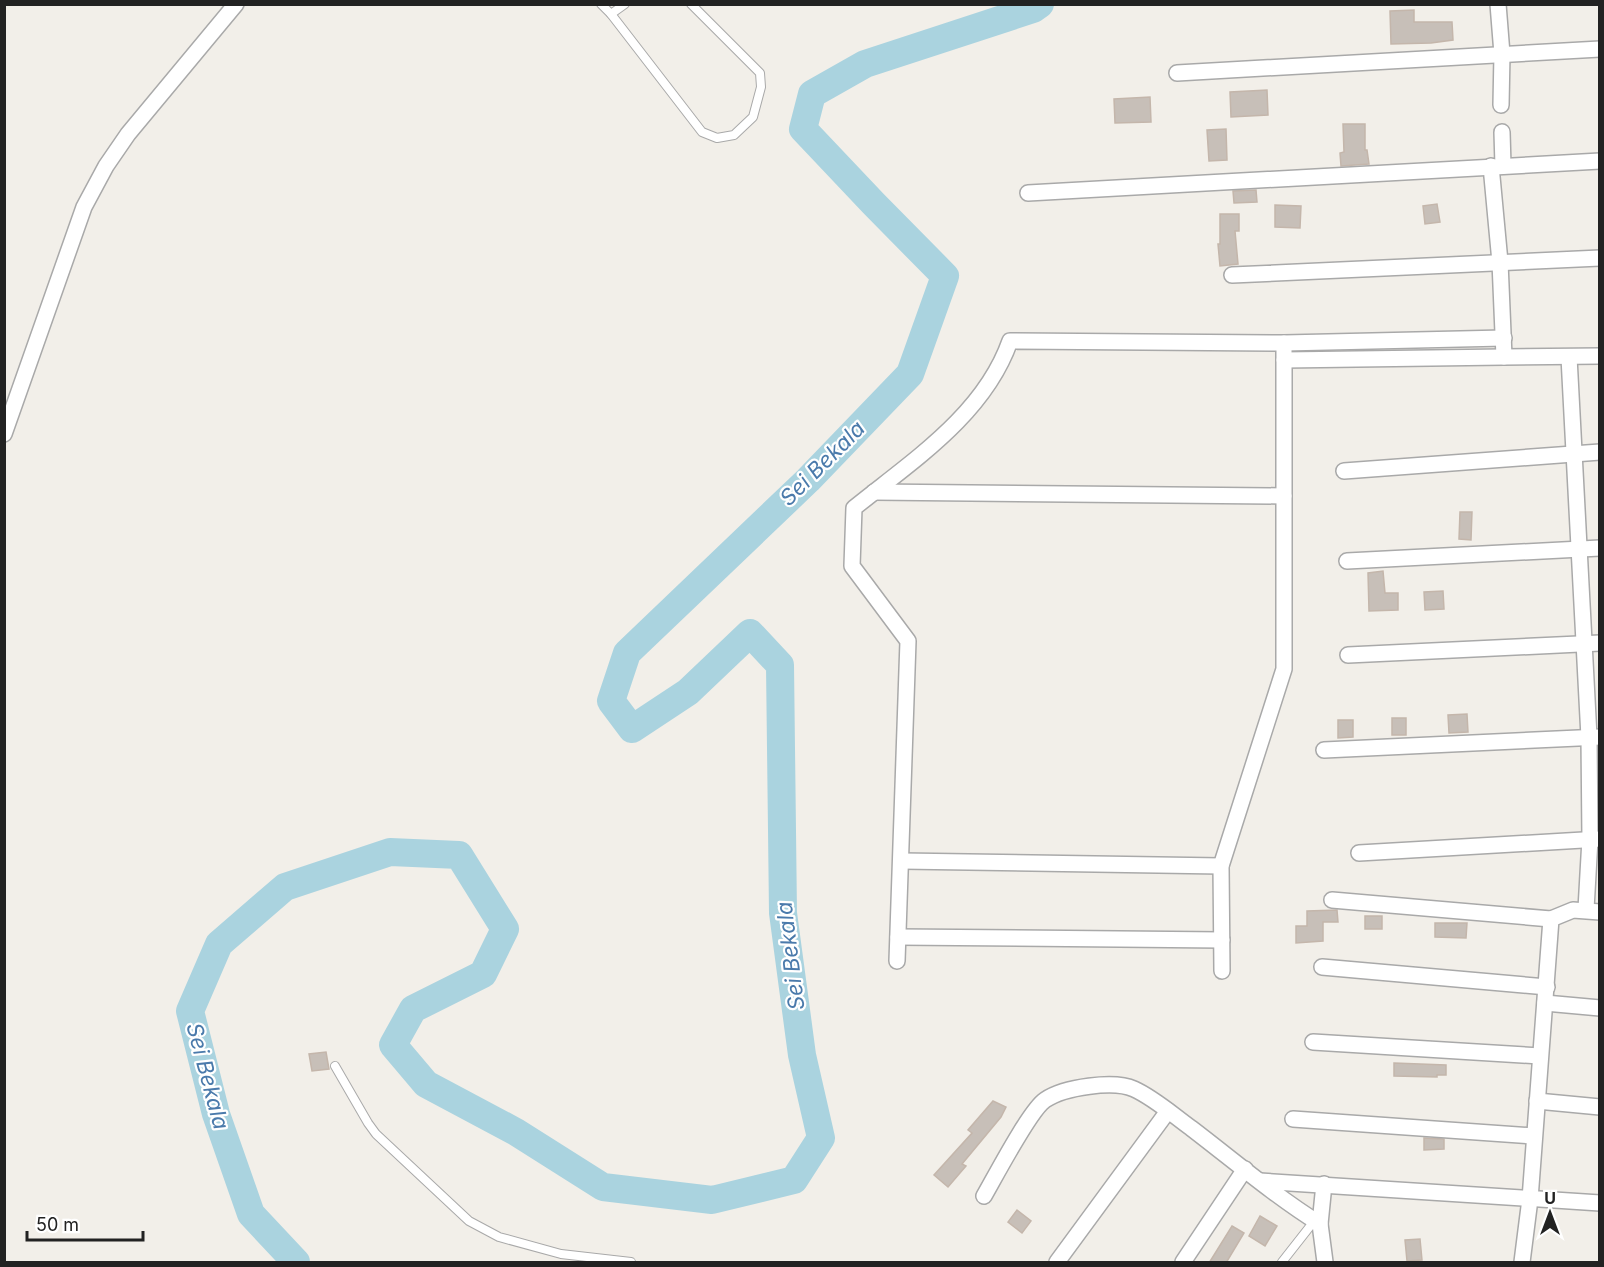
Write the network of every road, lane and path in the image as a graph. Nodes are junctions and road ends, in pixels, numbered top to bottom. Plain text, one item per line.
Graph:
1 (236, 4) edge
2 (601, 4) edge
3 (625, 4) edge
4 (691, 4) edge
5 (1498, 4) edge
6 (611, 14) junction
7 (1599, 49) edge
8 (1502, 54) junction
9 (1177, 73) dead end
10 (1501, 105) dead end
11 (1502, 132) dead end
12 (1599, 161) edge
13 (1497, 166) junction
14 (1029, 193) dead end
15 (1599, 258) edge
16 (1500, 262) junction
17 (1232, 275) dead end
18 (1504, 338) junction
19 (1455, 339) junction
20 (1284, 343) junction
21 (1599, 356) edge
22 (1504, 357) junction
23 (1569, 357) junction
24 (1456, 358) junction
25 (1284, 360) junction
26 (4, 434) edge
27 (1599, 452) edge
28 (1575, 453) junction
29 (1344, 471) dead end
30 (874, 492) junction
31 (1284, 496) junction
32 (1580, 548) junction
33 (1599, 548) edge
34 (1347, 561) dead end
35 (1592, 644) edge
36 (1348, 655) dead end
37 (1594, 737) edge
38 (1324, 750) dead end
39 (1595, 839) edge
40 (1359, 853) dead end
41 (902, 861) junction
42 (1221, 866) junction
43 (1332, 900) dead end
44 (1593, 910) edge
45 (1551, 919) junction
46 (898, 937) junction
47 (1222, 940) junction
48 (897, 961) dead end
49 (1322, 967) dead end
50 (1222, 971) dead end
51 (1547, 987) junction
52 (1545, 1003) junction
53 (1599, 1008) edge
54 (1313, 1042) dead end
55 (1540, 1056) junction
56 (335, 1066) dead end
57 (1537, 1101) junction
58 (1599, 1107) edge
59 (1168, 1111) junction
60 (1293, 1119) dead end
61 (1533, 1136) junction
62 (1245, 1169) junction
63 (1260, 1180) junction
64 (1324, 1184) junction
65 (984, 1196) dead end
66 (1530, 1199) junction
67 (1599, 1203) edge
68 (1317, 1222) junction
69 (631, 1263) edge
70 (1057, 1263) edge
71 (1183, 1263) edge
72 (1282, 1263) edge
73 (1325, 1263) edge
74 (1522, 1263) edge

1 - 26 street
2 - 6 lane
3 - 6 lane
4 - 6 lane
5 - 8 street
7 - 8 street
8 - 9 street
8 - 10 street
11 - 13 street
12 - 13 street
13 - 14 street
13 - 16 street
15 - 16 street
16 - 17 street
16 - 18 street
18 - 19 street
18 - 22 street
19 - 20 street
19 - 24 street
20 - 25 street
20 - 30 street
21 - 23 street
22 - 23 street
22 - 24 street
23 - 28 street
24 - 25 street
25 - 31 street
27 - 28 street
28 - 29 street
28 - 32 street
30 - 31 street
30 - 41 street
31 - 42 street
32 - 33 street
32 - 34 street
32 - 35 street
35 - 36 street
35 - 37 street
37 - 38 street
37 - 39 street
39 - 40 street
39 - 44 street
41 - 42 street
41 - 46 street
42 - 47 street
43 - 45 street
44 - 45 street
45 - 51 street
46 - 47 street
46 - 48 street
47 - 50 street
49 - 51 street
51 - 52 street
52 - 53 street
52 - 55 street
54 - 55 street
55 - 57 street
56 - 69 lane
57 - 58 street
57 - 61 street
59 - 62 street
59 - 65 street
59 - 70 street
60 - 61 street
61 - 66 street
62 - 63 street
62 - 71 street
63 - 64 street
63 - 68 street
64 - 66 street
64 - 68 street
66 - 67 street
66 - 74 street
68 - 72 lane
68 - 73 street

